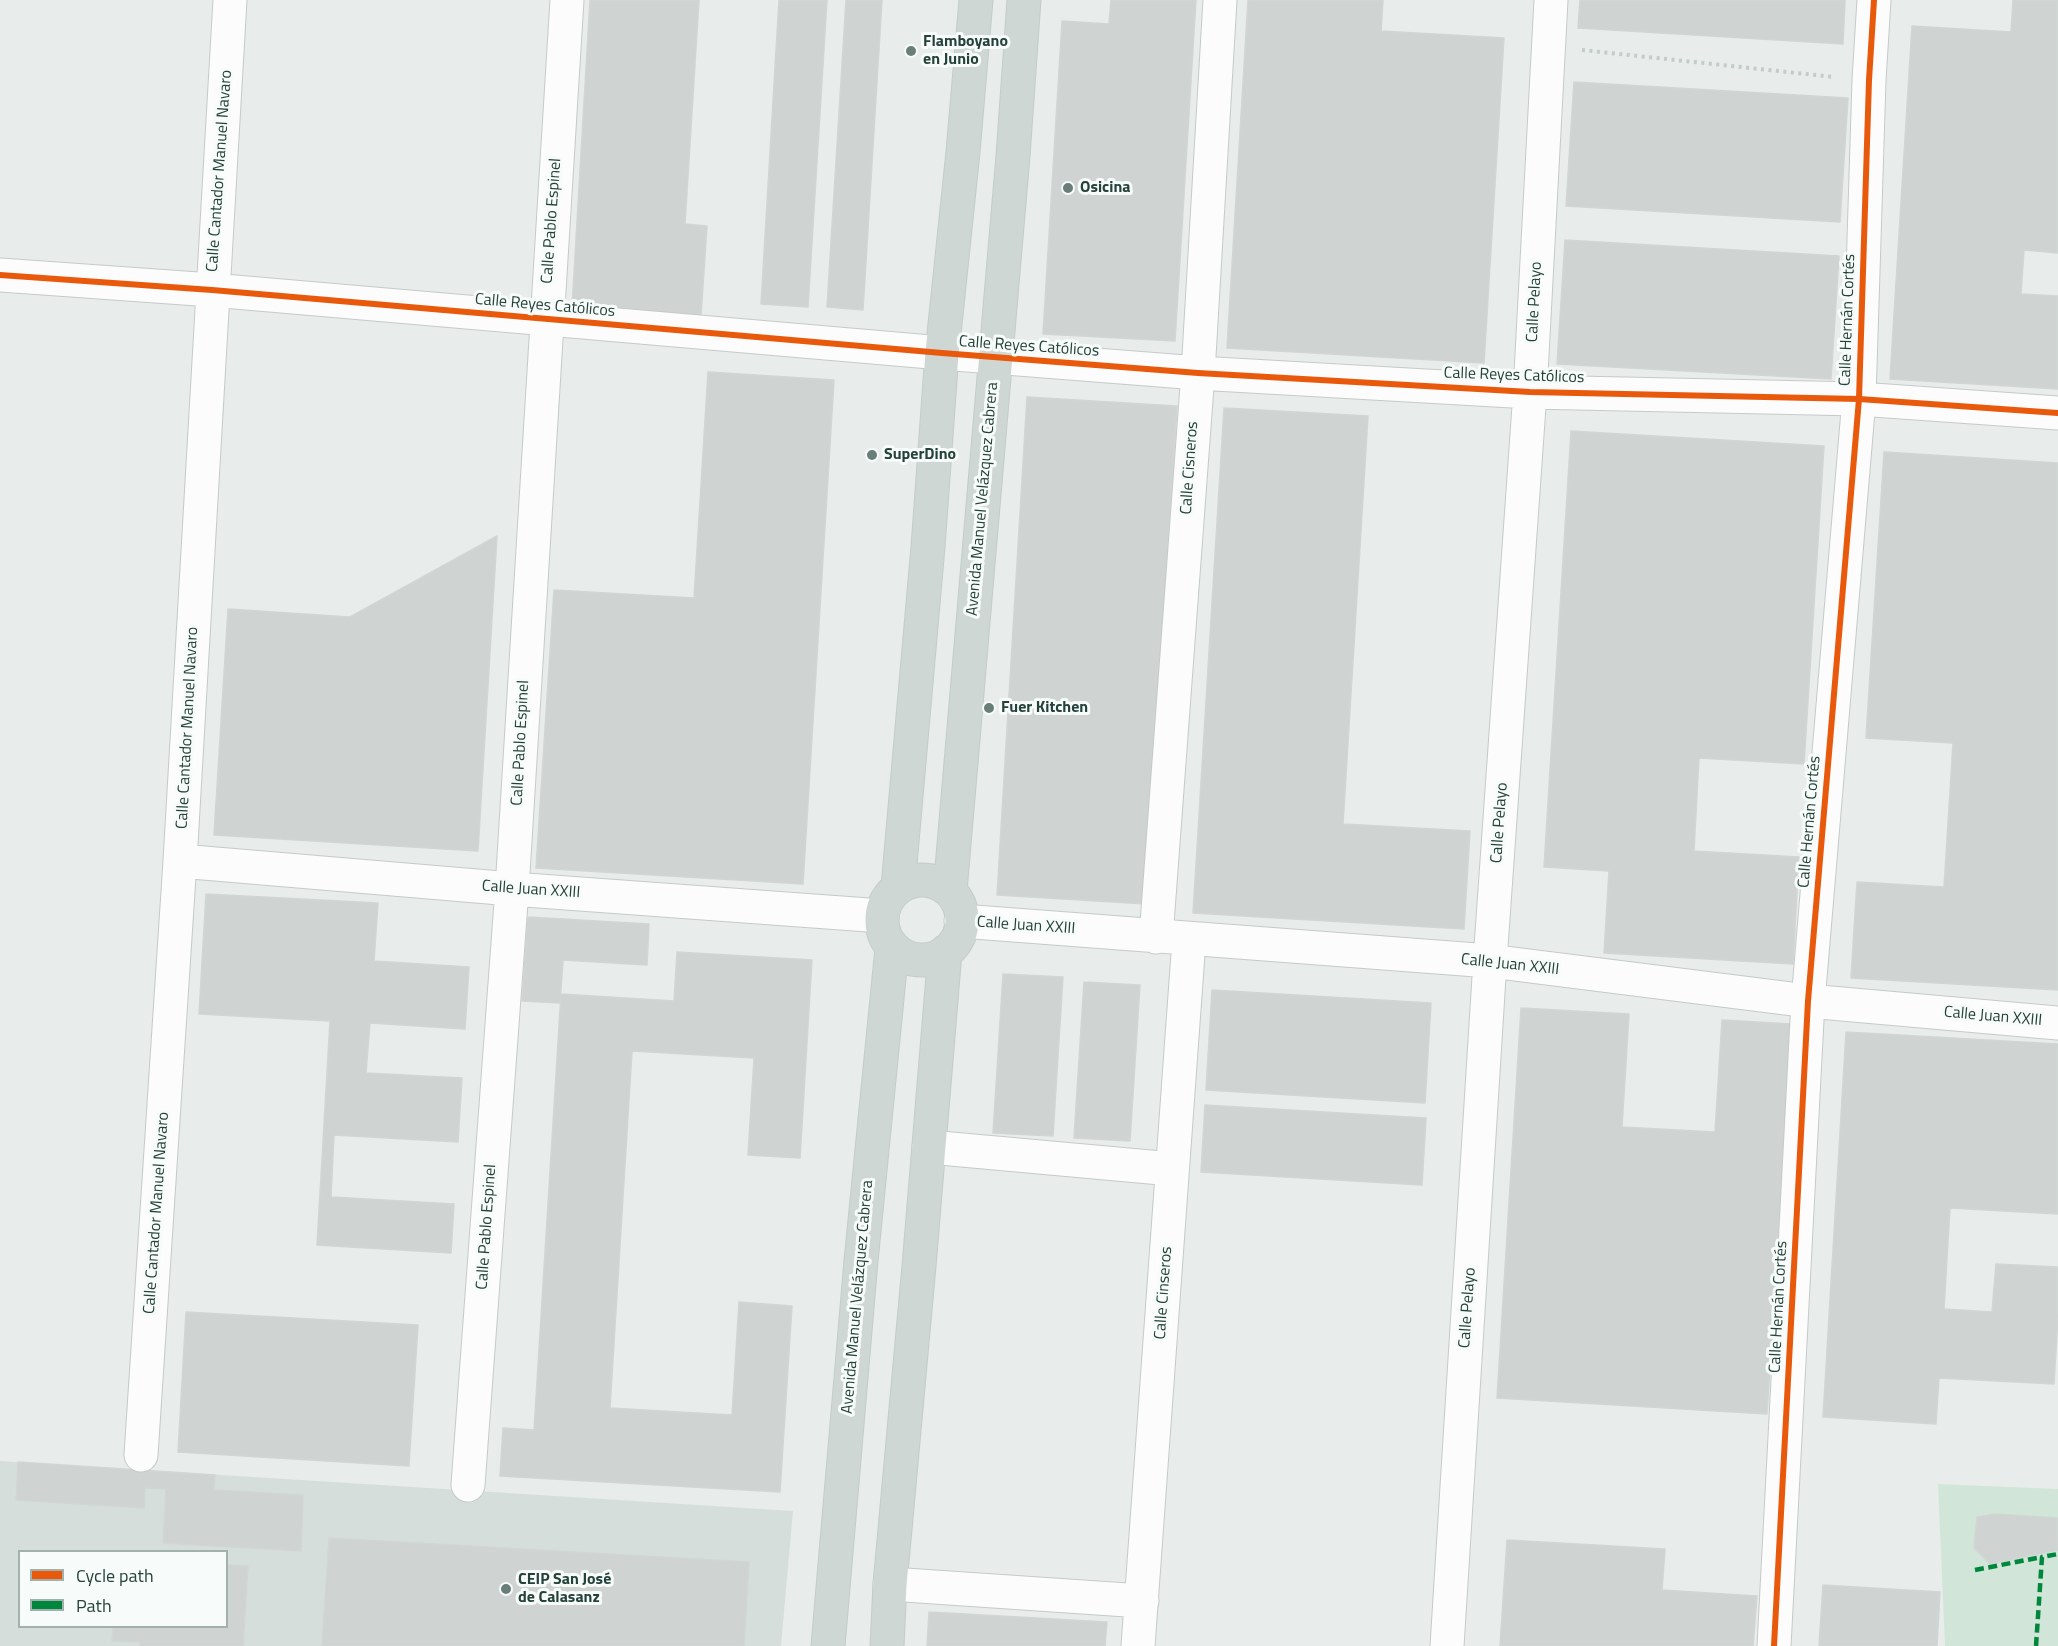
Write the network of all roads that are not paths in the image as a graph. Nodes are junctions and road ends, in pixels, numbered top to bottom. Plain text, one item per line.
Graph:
1 (230, 0) edge
2 (567, 0) edge
3 (976, 0) edge
4 (1024, 0) edge
5 (1220, 0) edge
6 (1551, 0) edge
7 (1874, 0) edge
8 (0, 275) edge
9 (212, 290) junction
10 (546, 320) junction
11 (942, 353) junction
12 (995, 358) junction
13 (1198, 373) junction
14 (1530, 392) junction
15 (1858, 399) junction
16 (2058, 413) edge
17 (180, 861) junction
18 (898, 887) junction
19 (512, 889) junction
20 (950, 891) junction
21 (882, 916) junction
22 (961, 921) junction
23 (1156, 937) junction
24 (1189, 940) junction
25 (892, 948) junction
26 (945, 952) junction
27 (1490, 961) junction
28 (1808, 1001) junction
29 (2058, 1023) edge
30 (929, 1147) junction
31 (1172, 1169) junction
32 (141, 1455) dead end
33 (468, 1485) dead end
34 (890, 1584) junction
35 (1142, 1601) junction
36 (828, 1646) edge
37 (887, 1646) edge
38 (1138, 1646) edge
39 (1447, 1646) edge
40 (1774, 1646) edge

1 - 9 street, Calle Cantador Manuel Navaro
2 - 10 street, Calle Pablo Espinel
3 - 11 main road
4 - 12 main road, Avenida Manuel Velázquez Cabrera
5 - 13 street, Calle Cisneros
6 - 14 street, Calle Pelayo
7 - 15 street, Calle Hernán Cortés
8 - 9 street, Calle Reyes Católicos
9 - 10 street, Calle Reyes Católicos
9 - 17 street, Calle Cantador Manuel Navaro
10 - 11 street, Calle Reyes Católicos
10 - 19 street, Calle Pablo Espinel
11 - 12 street, Calle Reyes Católicos
11 - 18 main road
12 - 13 street, Calle Reyes Católicos
12 - 20 main road, Avenida Manuel Velázquez Cabrera
13 - 14 street, Calle Reyes Católicos
13 - 23 street, Calle Cisneros
14 - 15 street, Calle Reyes Católicos
14 - 27 street, Calle Pelayo
15 - 16 street, Calle Reyes Católicos
15 - 28 street, Calle Hernán Cortés
17 - 19 street, Calle Juan XXIII
17 - 32 street, Calle Cantador Manuel Navaro
18 - 20 main road
18 - 21 main road
19 - 21 street, Calle Juan XXIII
19 - 33 street, Calle Pablo Espinel
20 - 22 main road
21 - 25 main road
22 - 23 street, Calle Juan XXIII
22 - 26 main road
23 - 24 street, Calle Juan XXIII
24 - 27 street, Calle Juan XXIII
24 - 31 street, Calle Cinseros
25 - 26 main road
25 - 36 main road, Avenida Manuel Velázquez Cabrera
26 - 30 main road
27 - 28 street, Calle Juan XXIII
27 - 39 street, Calle Pelayo
28 - 29 street, Calle Juan XXIII
28 - 40 street, Calle Hernán Cortés
30 - 31 street
30 - 34 main road
31 - 35 street, Calle Cinseros
34 - 35 street
34 - 37 main road
35 - 38 street, Calle Cinseros

